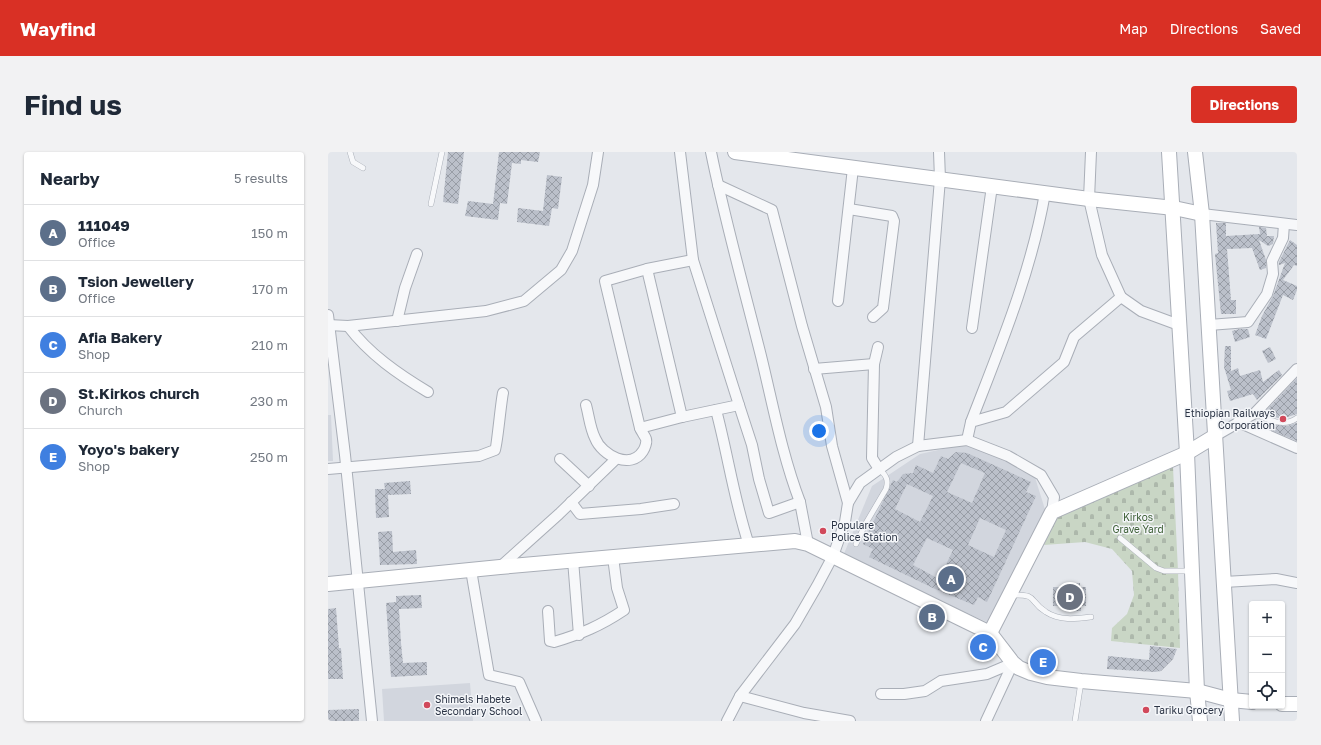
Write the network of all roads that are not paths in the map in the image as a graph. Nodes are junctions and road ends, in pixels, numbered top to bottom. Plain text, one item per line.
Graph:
1 (350, 152) edge
2 (442, 152) edge
3 (598, 152) edge
4 (680, 152) edge
5 (711, 152) edge
6 (735, 152) edge
7 (939, 152) edge
8 (1091, 152) edge
9 (1169, 152) edge
10 (1195, 152) edge
11 (362, 168) dead end
12 (854, 168) junction
13 (940, 179) junction
14 (718, 185) junction
15 (992, 186) junction
16 (1045, 193) junction
17 (1089, 199) junction
18 (431, 204) dead end
19 (1174, 208) junction
20 (848, 210) junction
21 (1202, 214) junction
22 (1284, 224) junction
23 (1297, 225) edge
24 (417, 254) dead end
25 (693, 260) junction
26 (647, 269) junction
27 (1121, 297) junction
28 (838, 301) dead end
29 (873, 317) dead end
30 (397, 321) junction
31 (328, 322) edge
32 (1179, 324) junction
33 (1209, 325) junction
34 (348, 326) junction
35 (972, 328) dead end
36 (878, 347) dead end
37 (874, 364) junction
38 (814, 368) junction
39 (1297, 368) edge
40 (428, 392) dead end
41 (503, 393) dead end
42 (586, 405) dead end
43 (739, 405) junction
44 (716, 410) junction
45 (1255, 413) junction
46 (682, 417) junction
47 (1297, 418) edge
48 (971, 422) junction
49 (1238, 422) junction
50 (640, 428) junction
51 (1215, 436) junction
52 (967, 440) junction
53 (918, 446) junction
54 (1297, 448) edge
55 (1188, 453) junction
56 (560, 459) dead end
57 (616, 459) junction
58 (346, 468) junction
59 (879, 469) junction
60 (328, 470) edge
61 (588, 486) junction
62 (571, 502) junction
63 (800, 502) junction
64 (848, 503) junction
65 (674, 504) dead end
66 (1052, 512) junction
67 (1120, 538) dead end
68 (808, 544) junction
69 (856, 544) dead end
70 (749, 545) junction
71 (833, 556) junction
72 (613, 557) junction
73 (573, 560) junction
74 (500, 567) junction
75 (472, 570) junction
76 (1193, 571) junction
77 (359, 581) junction
78 (1224, 582) junction
79 (1297, 583) edge
80 (328, 584) edge
81 (1009, 595) junction
82 (548, 611) dead end
83 (1092, 617) dead end
84 (990, 633) junction
85 (579, 635) junction
86 (1013, 663) junction
87 (1081, 681) junction
88 (1197, 691) junction
89 (881, 694) dead end
90 (740, 696) junction
91 (1231, 700) junction
92 (1249, 702) edge
93 (1285, 704) edge
94 (1297, 704) edge
95 (797, 716) edge
96 (372, 721) edge
97 (536, 721) edge
98 (727, 721) edge
99 (850, 721) edge
100 (986, 721) edge
101 (1075, 721) edge
102 (1200, 721) edge
103 (1232, 721) edge

1 - 11 lane
2 - 18 lane
3 - 30 street
4 - 25 street
5 - 14 street
6 - 12 street
7 - 13 street
8 - 17 street
9 - 19 street
10 - 21 street
12 - 13 street
12 - 20 street
13 - 15 street
13 - 53 street
14 - 38 street
14 - 63 street
15 - 16 street
15 - 35 street
16 - 17 street
16 - 48 street
17 - 19 street
17 - 27 street
19 - 21 street
19 - 32 street
20 - 28 street
20 - 29 street
21 - 22 street
21 - 33 street
22 - 23 street
22 - 33 street
24 - 30 street
25 - 26 street
25 - 43 street
26 - 46 street
26 - 50 street
27 - 32 street
27 - 48 street
30 - 34 street
31 - 34 street
31 - 58 street
32 - 55 street
33 - 51 street
34 - 40 street
36 - 37 street
37 - 38 street
37 - 59 street
38 - 64 street
39 - 45 street
41 - 58 street
42 - 57 street
43 - 44 street
43 - 63 street
44 - 46 street
44 - 70 street
45 - 47 lane
45 - 49 street
46 - 50 street
48 - 52 street
49 - 51 street
49 - 54 street
50 - 57 street
51 - 55 street
51 - 78 street
52 - 53 street
52 - 66 street
53 - 59 street
55 - 66 street
55 - 76 street
56 - 61 street
57 - 61 street
58 - 60 street
58 - 77 street
59 - 64 street
59 - 69 lane
61 - 62 street
62 - 65 street
62 - 74 street
63 - 68 street
64 - 71 street
66 - 81 street
67 - 76 lane
68 - 70 street
68 - 71 street
70 - 72 street
71 - 84 street
71 - 90 street
72 - 73 street
72 - 85 street
73 - 74 street
73 - 85 street
74 - 75 street
75 - 77 street
75 - 97 street
76 - 88 street
77 - 80 street
77 - 96 street
78 - 79 street
78 - 91 street
81 - 83 lane
81 - 84 street
82 - 85 street
84 - 86 street
86 - 87 street
86 - 89 street
86 - 100 street
87 - 88 street
87 - 101 lane
88 - 91 street
88 - 102 street
90 - 95 street
90 - 98 street
91 - 92 street
91 - 103 street
93 - 94 street
95 - 99 street

